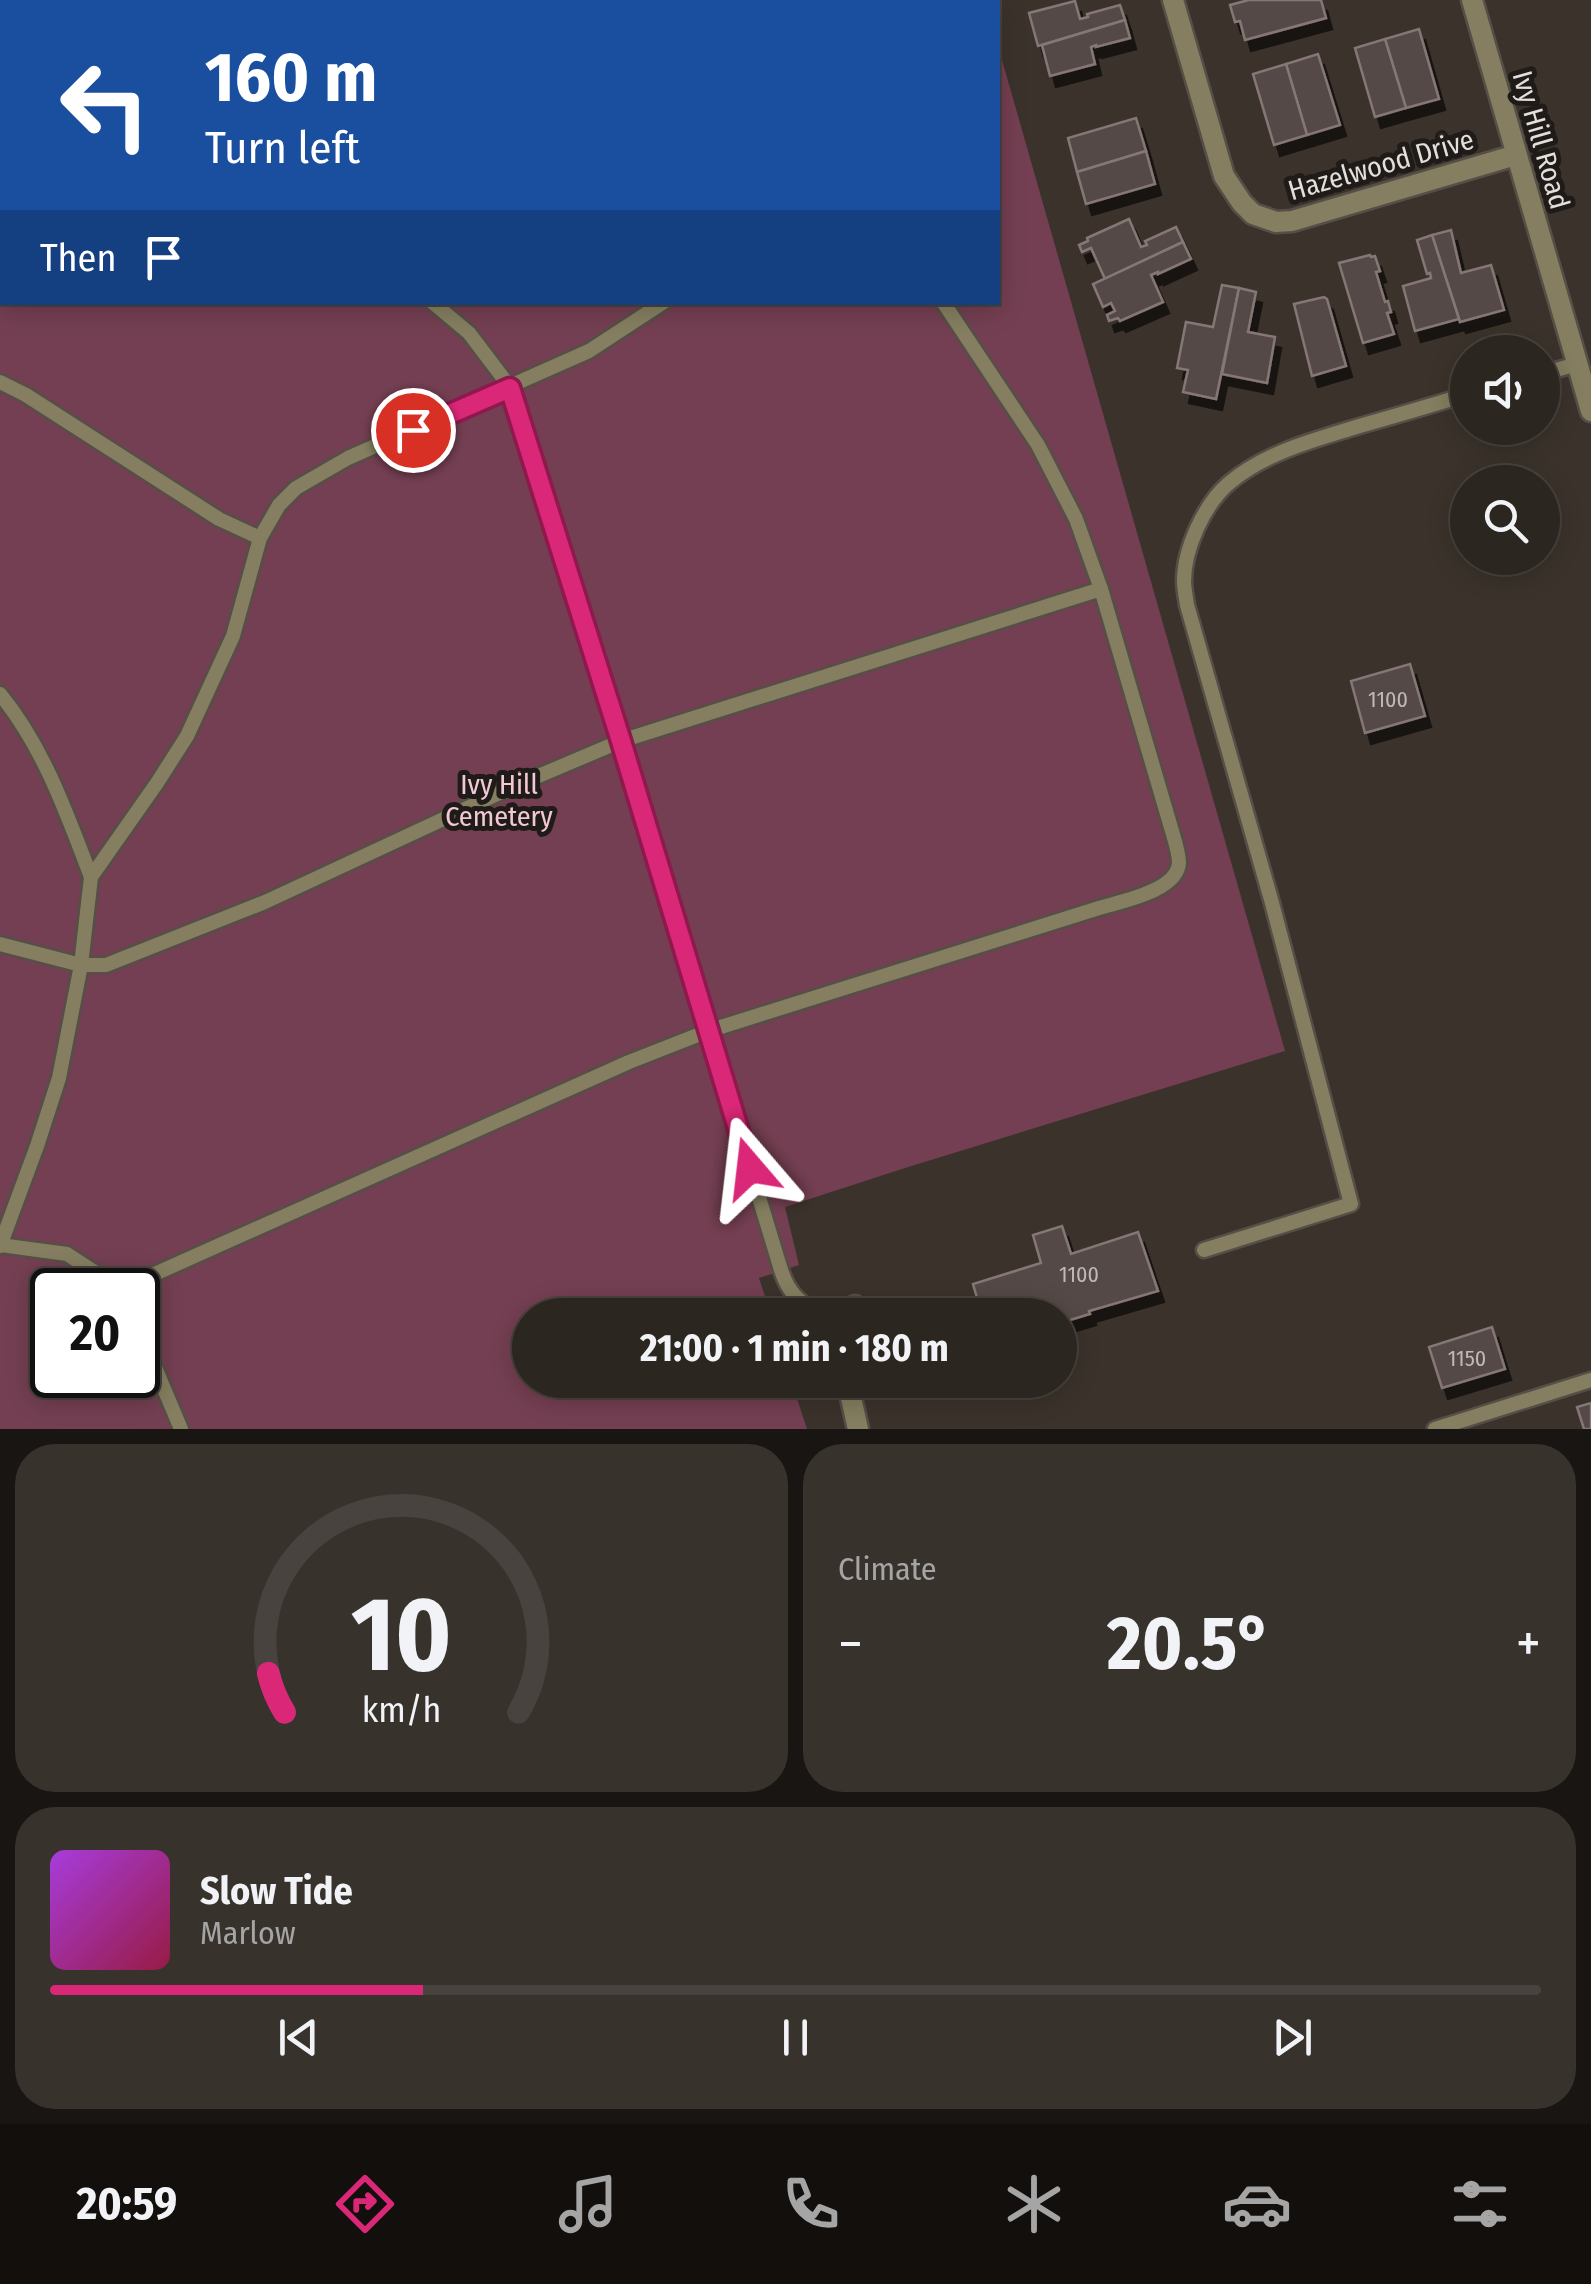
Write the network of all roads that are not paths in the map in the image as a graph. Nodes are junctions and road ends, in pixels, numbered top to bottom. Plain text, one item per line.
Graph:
1 (1173, 0) edge
2 (1472, 0) edge
3 (1516, 156) junction
4 (436, 305) edge
5 (659, 305) edge
6 (946, 305) edge
7 (1578, 364) junction
8 (1560, 369) edge
9 (0, 382) edge
10 (510, 388) junction
11 (1450, 399) edge
12 (1591, 411) edge
13 (260, 538) junction
14 (1101, 589) junction
15 (0, 694) edge
16 (621, 741) junction
17 (92, 877) junction
18 (0, 944) edge
19 (81, 965) junction
20 (708, 1030) junction
21 (0, 1246) edge
22 (1204, 1250) dead end
23 (89, 1268) edge
24 (160, 1272) edge
25 (797, 1298) edge
26 (160, 1380) edge
27 (1591, 1380) edge
28 (851, 1398) edge
29 (181, 1429) edge
30 (858, 1429) edge
31 (1435, 1429) edge

1 - 3 street, Hazelwood Drive
2 - 3 street, Ivy Hill Road
3 - 7 street, Ivy Hill Road
4 - 10 lane
5 - 10 lane
6 - 14 lane
7 - 8 lane
7 - 12 street, Ivy Hill Road
9 - 13 lane
10 - 13 lane
10 - 16 lane
11 - 22 lane
13 - 17 lane
14 - 16 lane
14 - 20 lane
15 - 17 lane
16 - 19 lane
16 - 20 lane
17 - 19 lane
18 - 19 lane
19 - 21 lane
20 - 24 lane
20 - 25 lane
21 - 23 lane
26 - 29 lane
27 - 31 lane
28 - 30 street

